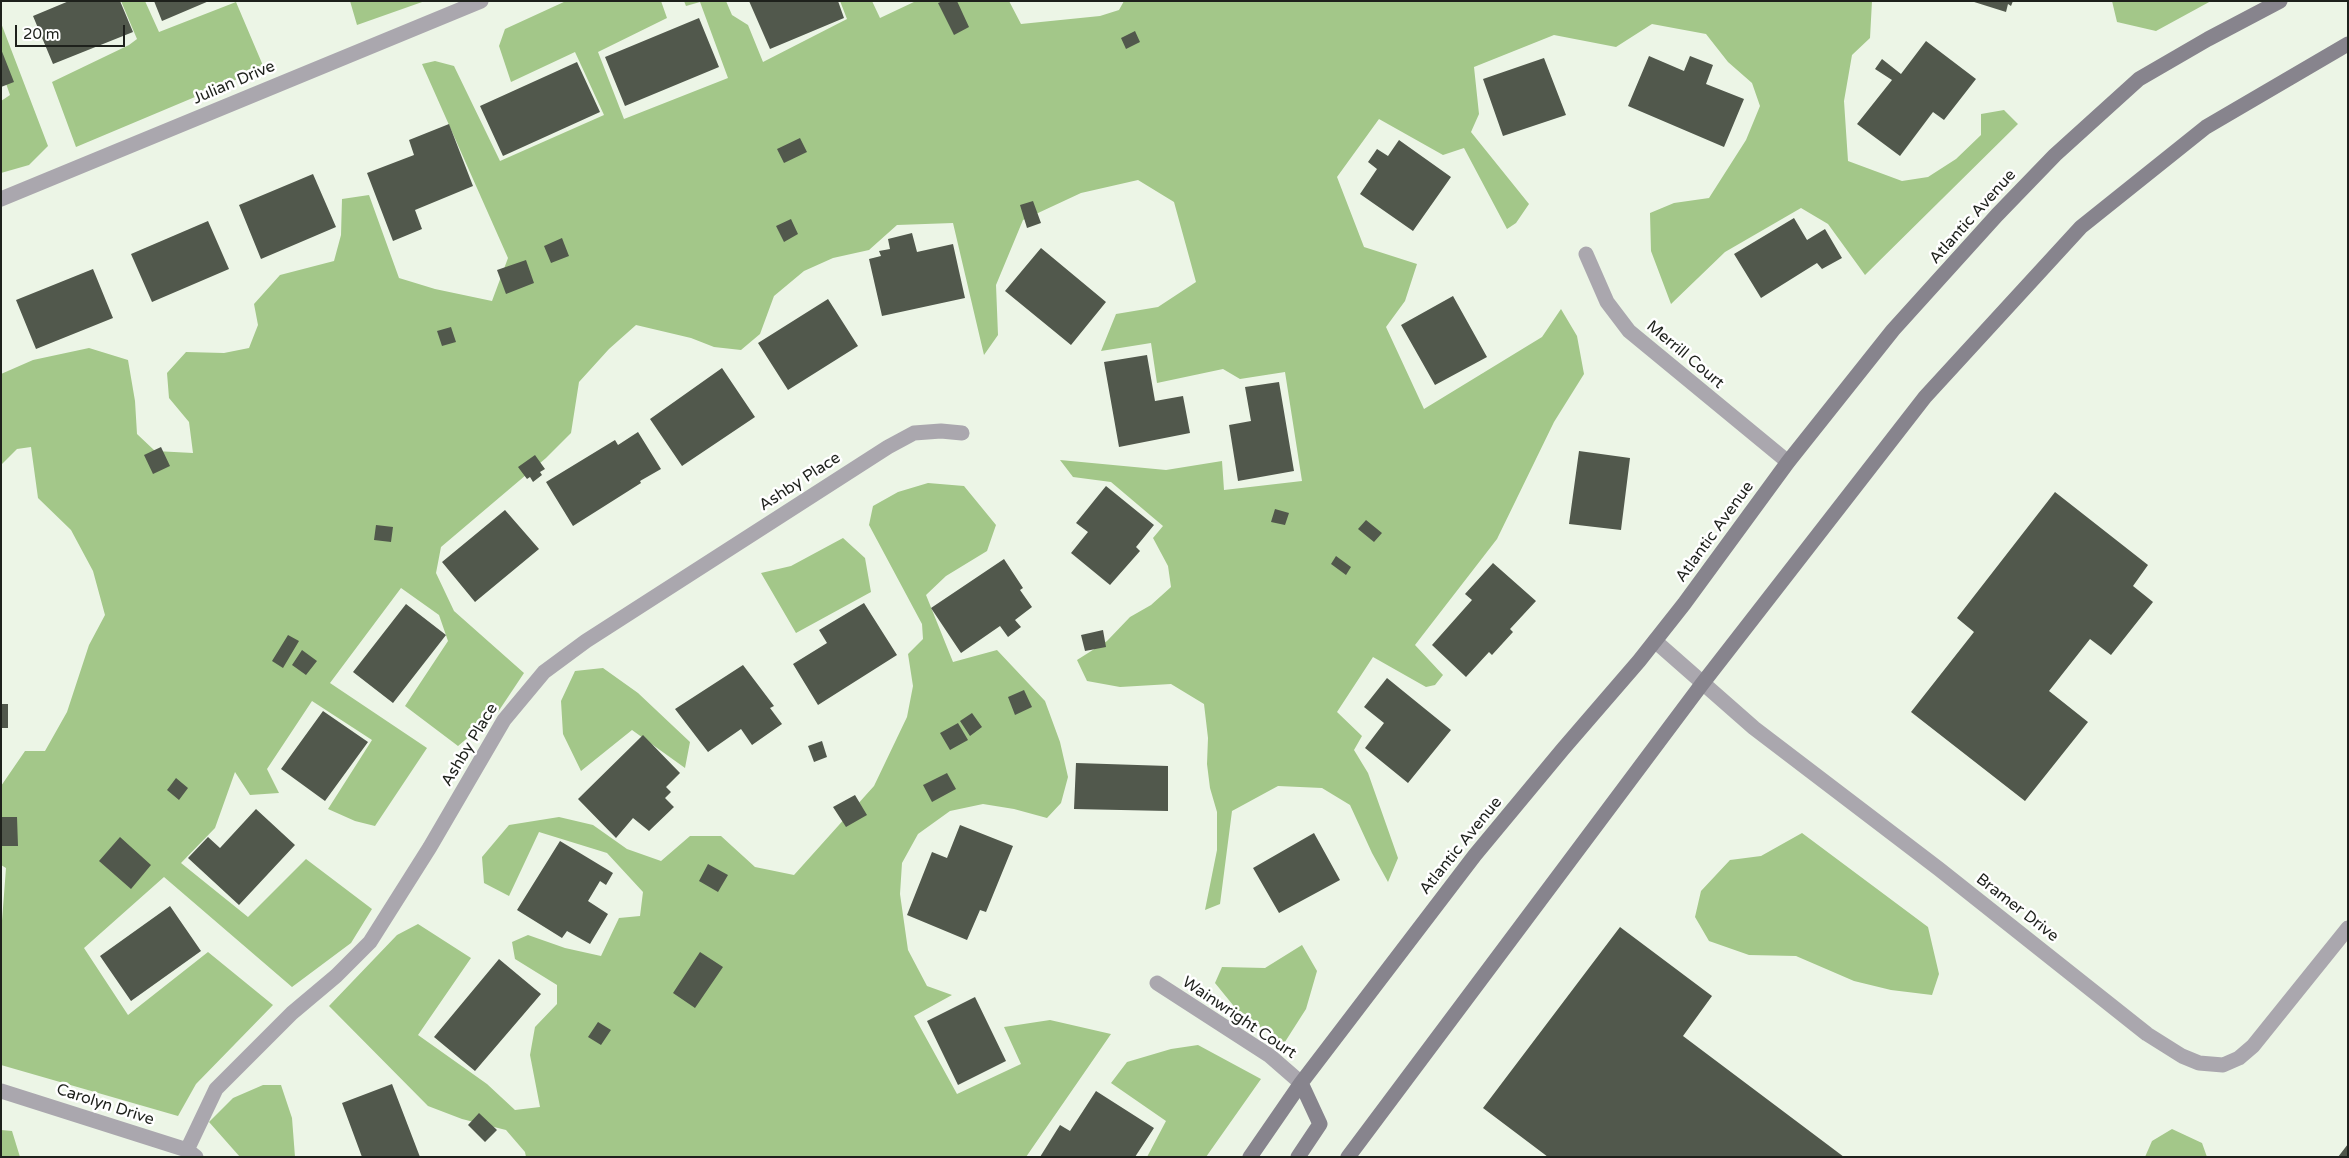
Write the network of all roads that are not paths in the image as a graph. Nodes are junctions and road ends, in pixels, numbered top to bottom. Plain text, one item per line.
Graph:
1 (481, 1) edge
2 (2280, 1) edge
3 (2348, 44) edge
4 (1, 199) edge
5 (1586, 254) dead end
6 (962, 433) dead end
7 (1788, 462) junction
8 (1655, 641) junction
9 (1702, 684) junction
10 (2348, 928) edge
11 (1157, 983) dead end
12 (1301, 1082) junction
13 (1, 1091) edge
14 (192, 1153) edge
15 (1250, 1157) edge
16 (1298, 1157) edge
17 (1348, 1157) edge

1 - 4 street, Julian Drive
2 - 7 main road, Atlantic Avenue
3 - 9 main road
5 - 7 street, Merrill Court
6 - 14 street, Ashby Place
7 - 8 main road, Atlantic Avenue
8 - 9 street, Bramer Drive
8 - 12 main road, Atlantic Avenue
9 - 10 street, Bramer Drive
9 - 17 main road
11 - 12 street, Wainwright Court
12 - 15 main road, Atlantic Avenue
12 - 16 main road
13 - 14 street, Carolyn Drive

